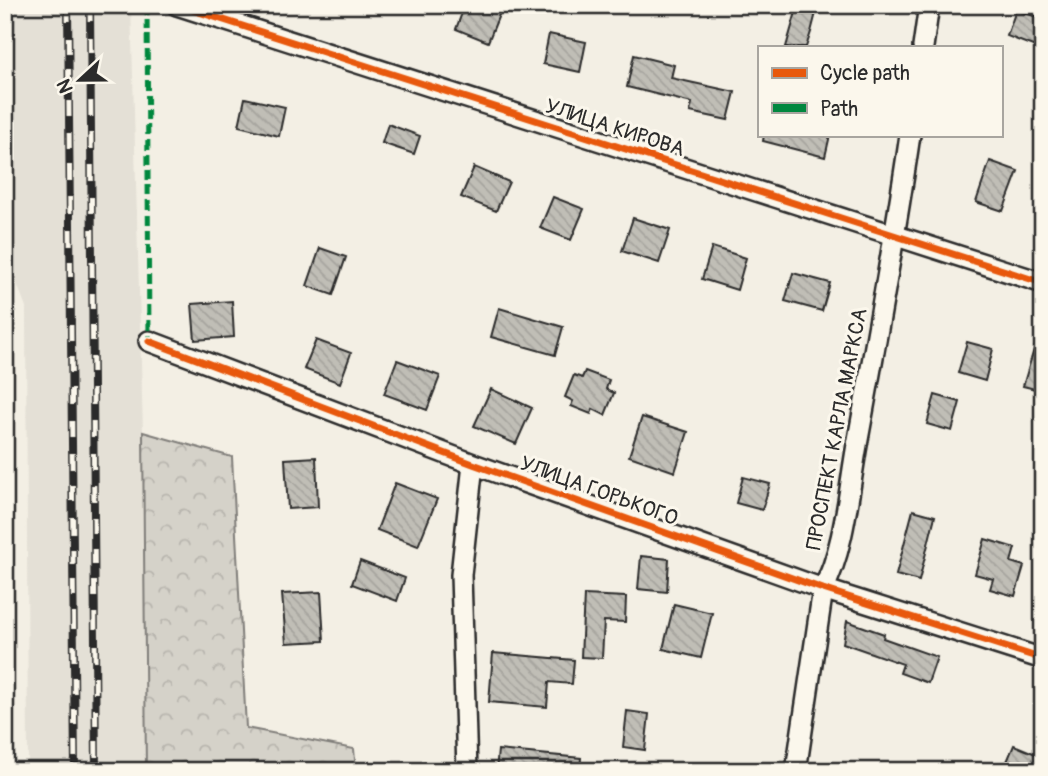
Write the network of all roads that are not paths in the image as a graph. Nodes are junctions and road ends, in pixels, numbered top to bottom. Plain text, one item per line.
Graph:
1 (177, 5) edge
2 (929, 5) edge
3 (923, 46) edge
4 (910, 136) edge
5 (895, 237) junction
6 (1043, 283) edge
7 (149, 341) dead end
8 (473, 464) junction
9 (823, 589) junction
10 (1043, 659) edge
11 (467, 771) edge
12 (796, 771) edge

1 - 5 street, УЛИЦА КИРОВА
2 - 3 street
4 - 5 street, ПРОСПЕКТ КАРЛА МАРКСА
5 - 6 street, УЛИЦА КИРОВА
5 - 9 street, ПРОСПЕКТ КАРЛА МАРКСА
7 - 8 street, УЛИЦА ГОРЬКОГО
8 - 9 street, УЛИЦА ГОРЬКОГО
8 - 11 street
9 - 10 street, УЛИЦА ГОРЬКОГО
9 - 12 street, ПРОСПЕКТ КАРЛА МАРКСА

